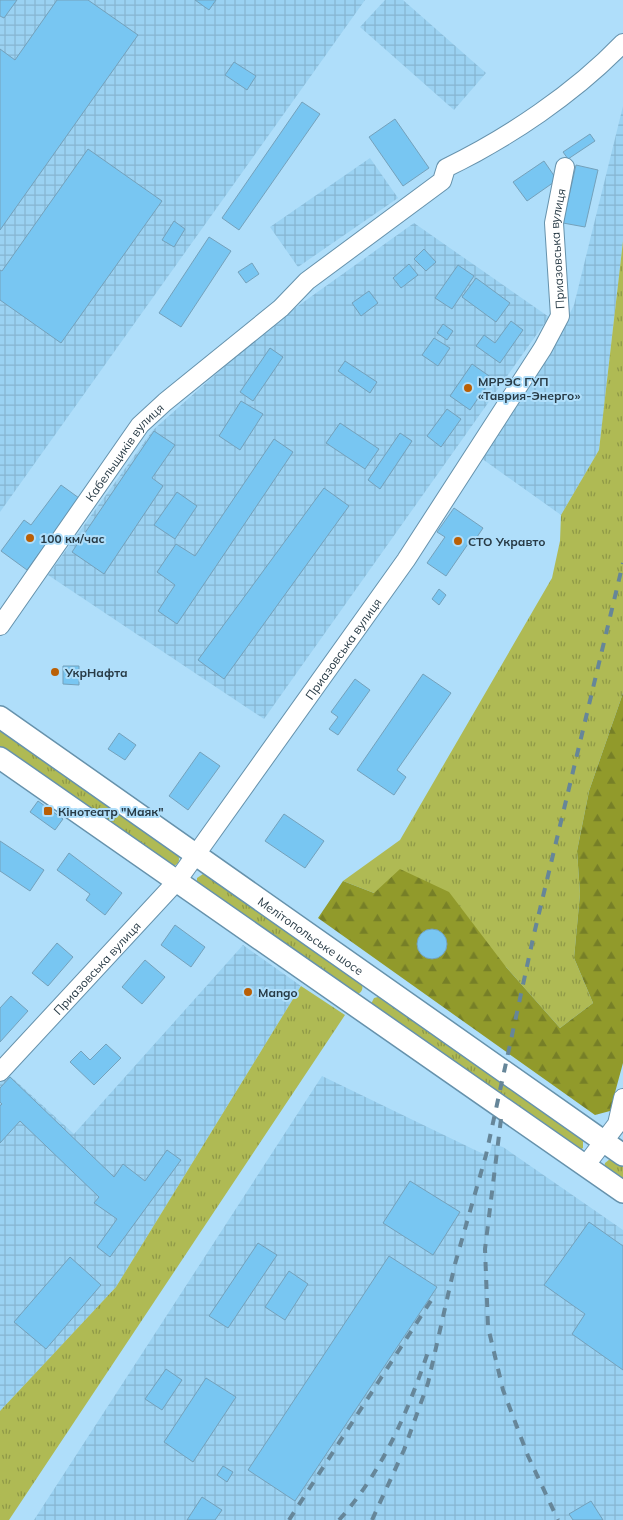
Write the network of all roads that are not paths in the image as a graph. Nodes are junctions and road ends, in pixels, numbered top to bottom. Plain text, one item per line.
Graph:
1 (623, 43) edge
2 (566, 167) dead end
3 (0, 626) edge
4 (0, 716) edge
5 (0, 758) edge
6 (196, 854) junction
7 (177, 881) junction
8 (0, 1072) edge
9 (623, 1098) edge
10 (604, 1141) junction
11 (623, 1155) edge
12 (586, 1166) junction
13 (623, 1192) edge

1 - 3 street, Кабельщиків вулиця
2 - 6 street, Приазовська вулиця
4 - 6 main road, Мелітопольське шосе
5 - 7 main road
6 - 7 street, Приазовська вулиця
6 - 10 main road, Мелітопольське шосе
7 - 8 street, Приазовська вулиця
7 - 12 main road
9 - 10 street
10 - 11 main road, Мелітопольське шосе
10 - 12 street
12 - 13 main road

